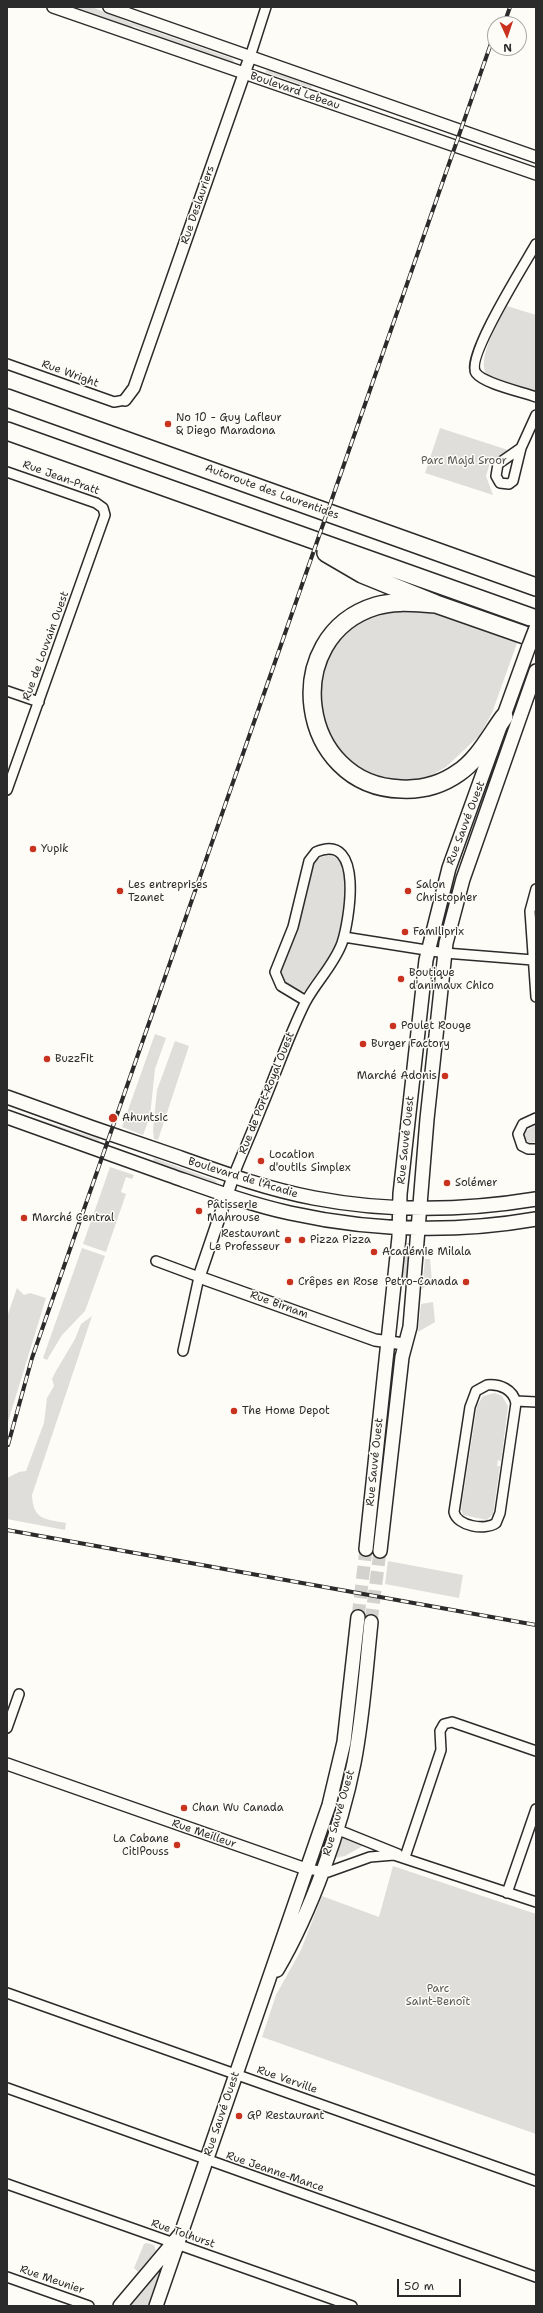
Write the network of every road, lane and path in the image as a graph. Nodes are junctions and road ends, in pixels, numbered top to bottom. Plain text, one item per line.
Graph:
1 (53, 7) edge
2 (109, 7) edge
3 (266, 7) edge
4 (250, 57) junction
5 (244, 73) junction
6 (536, 157) edge
7 (536, 174) edge
8 (536, 244) edge
9 (7, 364) edge
10 (536, 397) edge
11 (7, 398) edge
12 (126, 400) joint
13 (536, 415) edge
14 (7, 431) edge
15 (521, 448) dead end
16 (7, 472) edge
17 (104, 510) joint
18 (293, 533) junction
19 (536, 587) edge
20 (436, 604) junction
21 (536, 619) edge
22 (536, 628) edge
23 (533, 643) edge
24 (536, 671) edge
25 (7, 691) edge
26 (39, 702) junction
27 (504, 717) junction
28 (7, 790) edge
29 (536, 889) edge
30 (344, 937) junction
31 (429, 951) junction
32 (445, 953) junction
33 (533, 960) junction
34 (536, 997) edge
35 (306, 1001) junction
36 (7, 1097) edge
37 (7, 1117) edge
38 (536, 1118) edge
39 (536, 1149) edge
40 (233, 1177) junction
41 (227, 1195) junction
42 (536, 1199) edge
43 (399, 1208) junction
44 (420, 1208) junction
45 (536, 1219) edge
46 (399, 1228) junction
47 (419, 1228) junction
48 (156, 1261) dead end
49 (199, 1276) junction
50 (388, 1342) junction
51 (404, 1344) junction
52 (183, 1351) dead end
53 (516, 1401) junction
54 (536, 1402) edge
55 (366, 1549) tunnel mouth
56 (380, 1550) tunnel mouth
57 (358, 1617) tunnel mouth
58 (372, 1622) tunnel mouth
59 (19, 1694) dead end
60 (7, 1728) edge
61 (536, 1752) edge
62 (7, 1764) edge
63 (536, 1809) edge
64 (336, 1829) junction
65 (405, 1857) junction
66 (306, 1869) junction
67 (321, 1872) junction
68 (507, 1892) junction
69 (536, 1902) edge
70 (7, 1993) edge
71 (265, 1993) junction
72 (236, 2075) junction
73 (7, 2088) edge
74 (206, 2160) junction
75 (536, 2181) edge
76 (7, 2184) edge
77 (176, 2241) junction
78 (7, 2277) edge
79 (536, 2277) edge
80 (89, 2306) edge
81 (120, 2306) edge
82 (156, 2306) edge
83 (352, 2306) edge

1 - 5 street, Boulevard Lebeau
2 - 4 street, Boulevard Lebeau
3 - 4 street, Rue Deslauriers
4 - 5 street, Rue Deslauriers
4 - 6 street, Boulevard Lebeau
5 - 7 street, Boulevard Lebeau
5 - 12 street, Rue Deslauriers
8 - 10 street
9 - 12 street, Rue Wright
11 - 19 highway, Autoroute des Laurentides
13 - 15 street
14 - 18 highway
16 - 17 street, Rue Jean-Pratt
17 - 26 street, Rue de Louvain Ouest
18 - 20 highway
18 - 21 highway
20 - 23 highway
20 - 27 highway
22 - 23 main road, Rue Sauvé Ouest, bridge
23 - 27 main road, Rue Sauvé Ouest
24 - 32 main road, Rue Sauvé Ouest
25 - 26 street
26 - 28 street, Rue de Louvain Ouest
27 - 31 main road, Rue Sauvé Ouest
29 - 33 street
30 - 31 street
30 - 35 street, Rue de Port-Royal Ouest
30 - 35 street, Rue de Port-Royal Ouest
31 - 32 street
31 - 43 main road, Rue Sauvé Ouest
32 - 33 street
32 - 44 main road, Rue Sauvé Ouest
33 - 34 street
35 - 40 street, Rue de Port-Royal Ouest
36 - 40 main road, Boulevard de l'Acadie
37 - 41 main road, Boulevard de l'Acadie
38 - 39 street
40 - 41 street, Rue de Port-Royal Ouest
40 - 43 main road, Boulevard de l'Acadie
41 - 46 main road, Boulevard de l'Acadie
41 - 49 street, Rue de Port-Royal Ouest
42 - 44 main road, Boulevard de l'Acadie
43 - 44 main road, Boulevard de l'Acadie
43 - 46 main road, Rue Sauvé Ouest
44 - 47 main road, Rue Sauvé Ouest
45 - 47 main road, Boulevard de l'Acadie
46 - 47 main road, Boulevard de l'Acadie
46 - 50 main road, Rue Sauvé Ouest
47 - 51 main road, Rue Sauvé Ouest
48 - 49 street, Rue Birnam
49 - 50 street, Rue Birnam
49 - 52 street, Rue de Port-Royal Ouest
50 - 51 street, Rue Birnam
50 - 55 main road, Rue Sauvé Ouest
51 - 56 main road, Rue Sauvé Ouest
53 - 53 street
53 - 54 street
57 - 66 main road, Rue Sauvé Ouest
58 - 64 main road, Rue Sauvé Ouest
59 - 60 street
61 - 65 street
62 - 66 street, Rue Meilleur
63 - 68 street
64 - 65 street, Rue Meilleur
64 - 67 main road, Rue Sauvé Ouest
65 - 67 street, Rue Meilleur
65 - 68 street, Rue Meilleur
66 - 67 street, Rue Meilleur
66 - 71 main road, Rue Sauvé Ouest
67 - 71 main road, Rue Sauvé Ouest
68 - 69 street, Rue Meilleur
70 - 72 street, Rue Verville
71 - 72 main road, Rue Sauvé Ouest
72 - 74 main road, Rue Sauvé Ouest
72 - 75 street, Rue Verville
73 - 74 street, Rue Jeanne-Mance
74 - 77 main road, Rue Sauvé Ouest
74 - 79 street, Rue Jeanne-Mance
76 - 77 street, Rue Tolhurst
77 - 81 main road, Rue Sauvé Ouest
77 - 82 main road, Rue Sauvé Ouest
77 - 83 street, Rue Tolhurst
78 - 80 street, Rue Meunier

